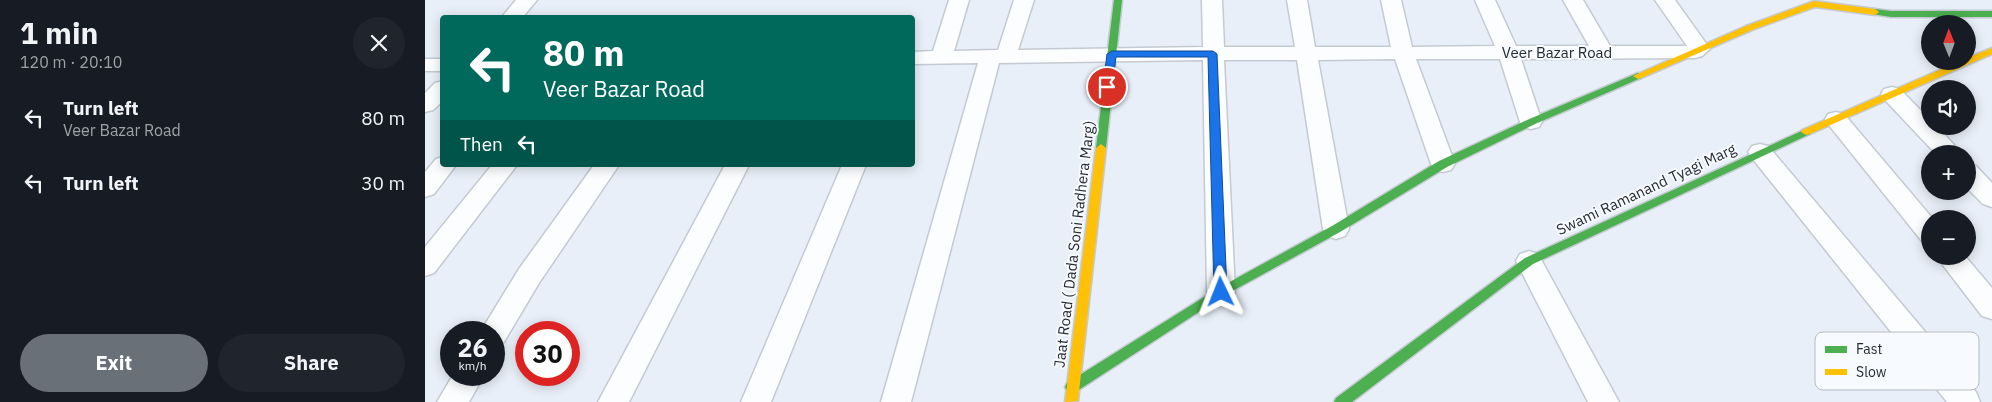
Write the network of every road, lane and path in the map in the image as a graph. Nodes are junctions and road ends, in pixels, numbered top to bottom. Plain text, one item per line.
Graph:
1 (527, 0) edge
2 (959, 0) edge
3 (1024, 0) edge
4 (1119, 0) edge
5 (1213, 0) edge
6 (1297, 0) edge
7 (1391, 0) edge
8 (1485, 0) edge
9 (1573, 0) edge
10 (1665, 0) edge
11 (1992, 14) edge
12 (514, 15) edge
13 (1697, 51) junction
14 (1992, 51) edge
15 (1508, 52) junction
16 (1603, 52) junction
17 (1305, 53) junction
18 (1403, 53) junction
19 (1112, 54) junction
20 (1213, 54) junction
21 (998, 56) junction
22 (941, 57) junction
23 (915, 58) edge
24 (440, 65) edge
25 (425, 66) edge
26 (440, 91) edge
27 (1893, 94) junction
28 (425, 105) edge
29 (1836, 119) junction
30 (1531, 122) junction
31 (1941, 145) edge
32 (1760, 152) junction
33 (1443, 164) junction
34 (442, 167) edge
35 (503, 167) edge
36 (606, 167) edge
37 (736, 167) edge
38 (853, 167) edge
39 (1976, 181) edge
40 (425, 188) edge
41 (1992, 198) edge
42 (1921, 222) edge
43 (1336, 229) junction
44 (1529, 261) junction
45 (1956, 265) edge
46 (425, 266) edge
47 (1221, 292) junction
48 (1992, 308) edge
49 (502, 321) edge
50 (1908, 332) edge
51 (462, 386) edge
52 (1072, 387) junction
53 (1955, 390) edge
54 (452, 402) edge
55 (613, 402) edge
56 (756, 402) edge
57 (896, 402) edge
58 (1070, 402) edge
59 (1341, 402) edge
60 (1604, 402) edge
61 (1965, 402) edge

1 - 12 street
2 - 22 street
3 - 21 street
4 - 19 street, Jaat Road ( Dada Soni Radhera Marg)
5 - 20 street
6 - 17 street
7 - 18 street
8 - 15 street
9 - 16 street
10 - 13 street
11 - 13 street, Veer Bazar Road
13 - 16 street, Veer Bazar Road
13 - 30 street
14 - 27 street, Swami Ramanand Tyagi Marg
15 - 16 street, Veer Bazar Road
15 - 18 street, Veer Bazar Road
15 - 30 street
17 - 18 street, Veer Bazar Road
17 - 20 street, Veer Bazar Road
17 - 43 street
18 - 33 street
19 - 20 street, Veer Bazar Road
19 - 21 street, Veer Bazar Road
19 - 52 street, Jaat Road ( Dada Soni Radhera Marg)
20 - 47 street
21 - 22 street, Veer Bazar Road
21 - 57 street
22 - 23 street, Veer Bazar Road
24 - 25 street
26 - 28 street
27 - 29 street, Swami Ramanand Tyagi Marg
27 - 31 street
29 - 32 street, Swami Ramanand Tyagi Marg
29 - 42 street
30 - 33 street
32 - 44 street, Swami Ramanand Tyagi Marg
32 - 50 street
33 - 43 street
34 - 40 street
35 - 46 street
36 - 49 street
37 - 55 street
38 - 56 street
39 - 41 street
43 - 47 street
44 - 59 street, Swami Ramanand Tyagi Marg
44 - 60 street
45 - 48 street
47 - 52 street
51 - 54 street
52 - 58 street, Jaat Road ( Dada Soni Radhera Marg)
53 - 61 street

